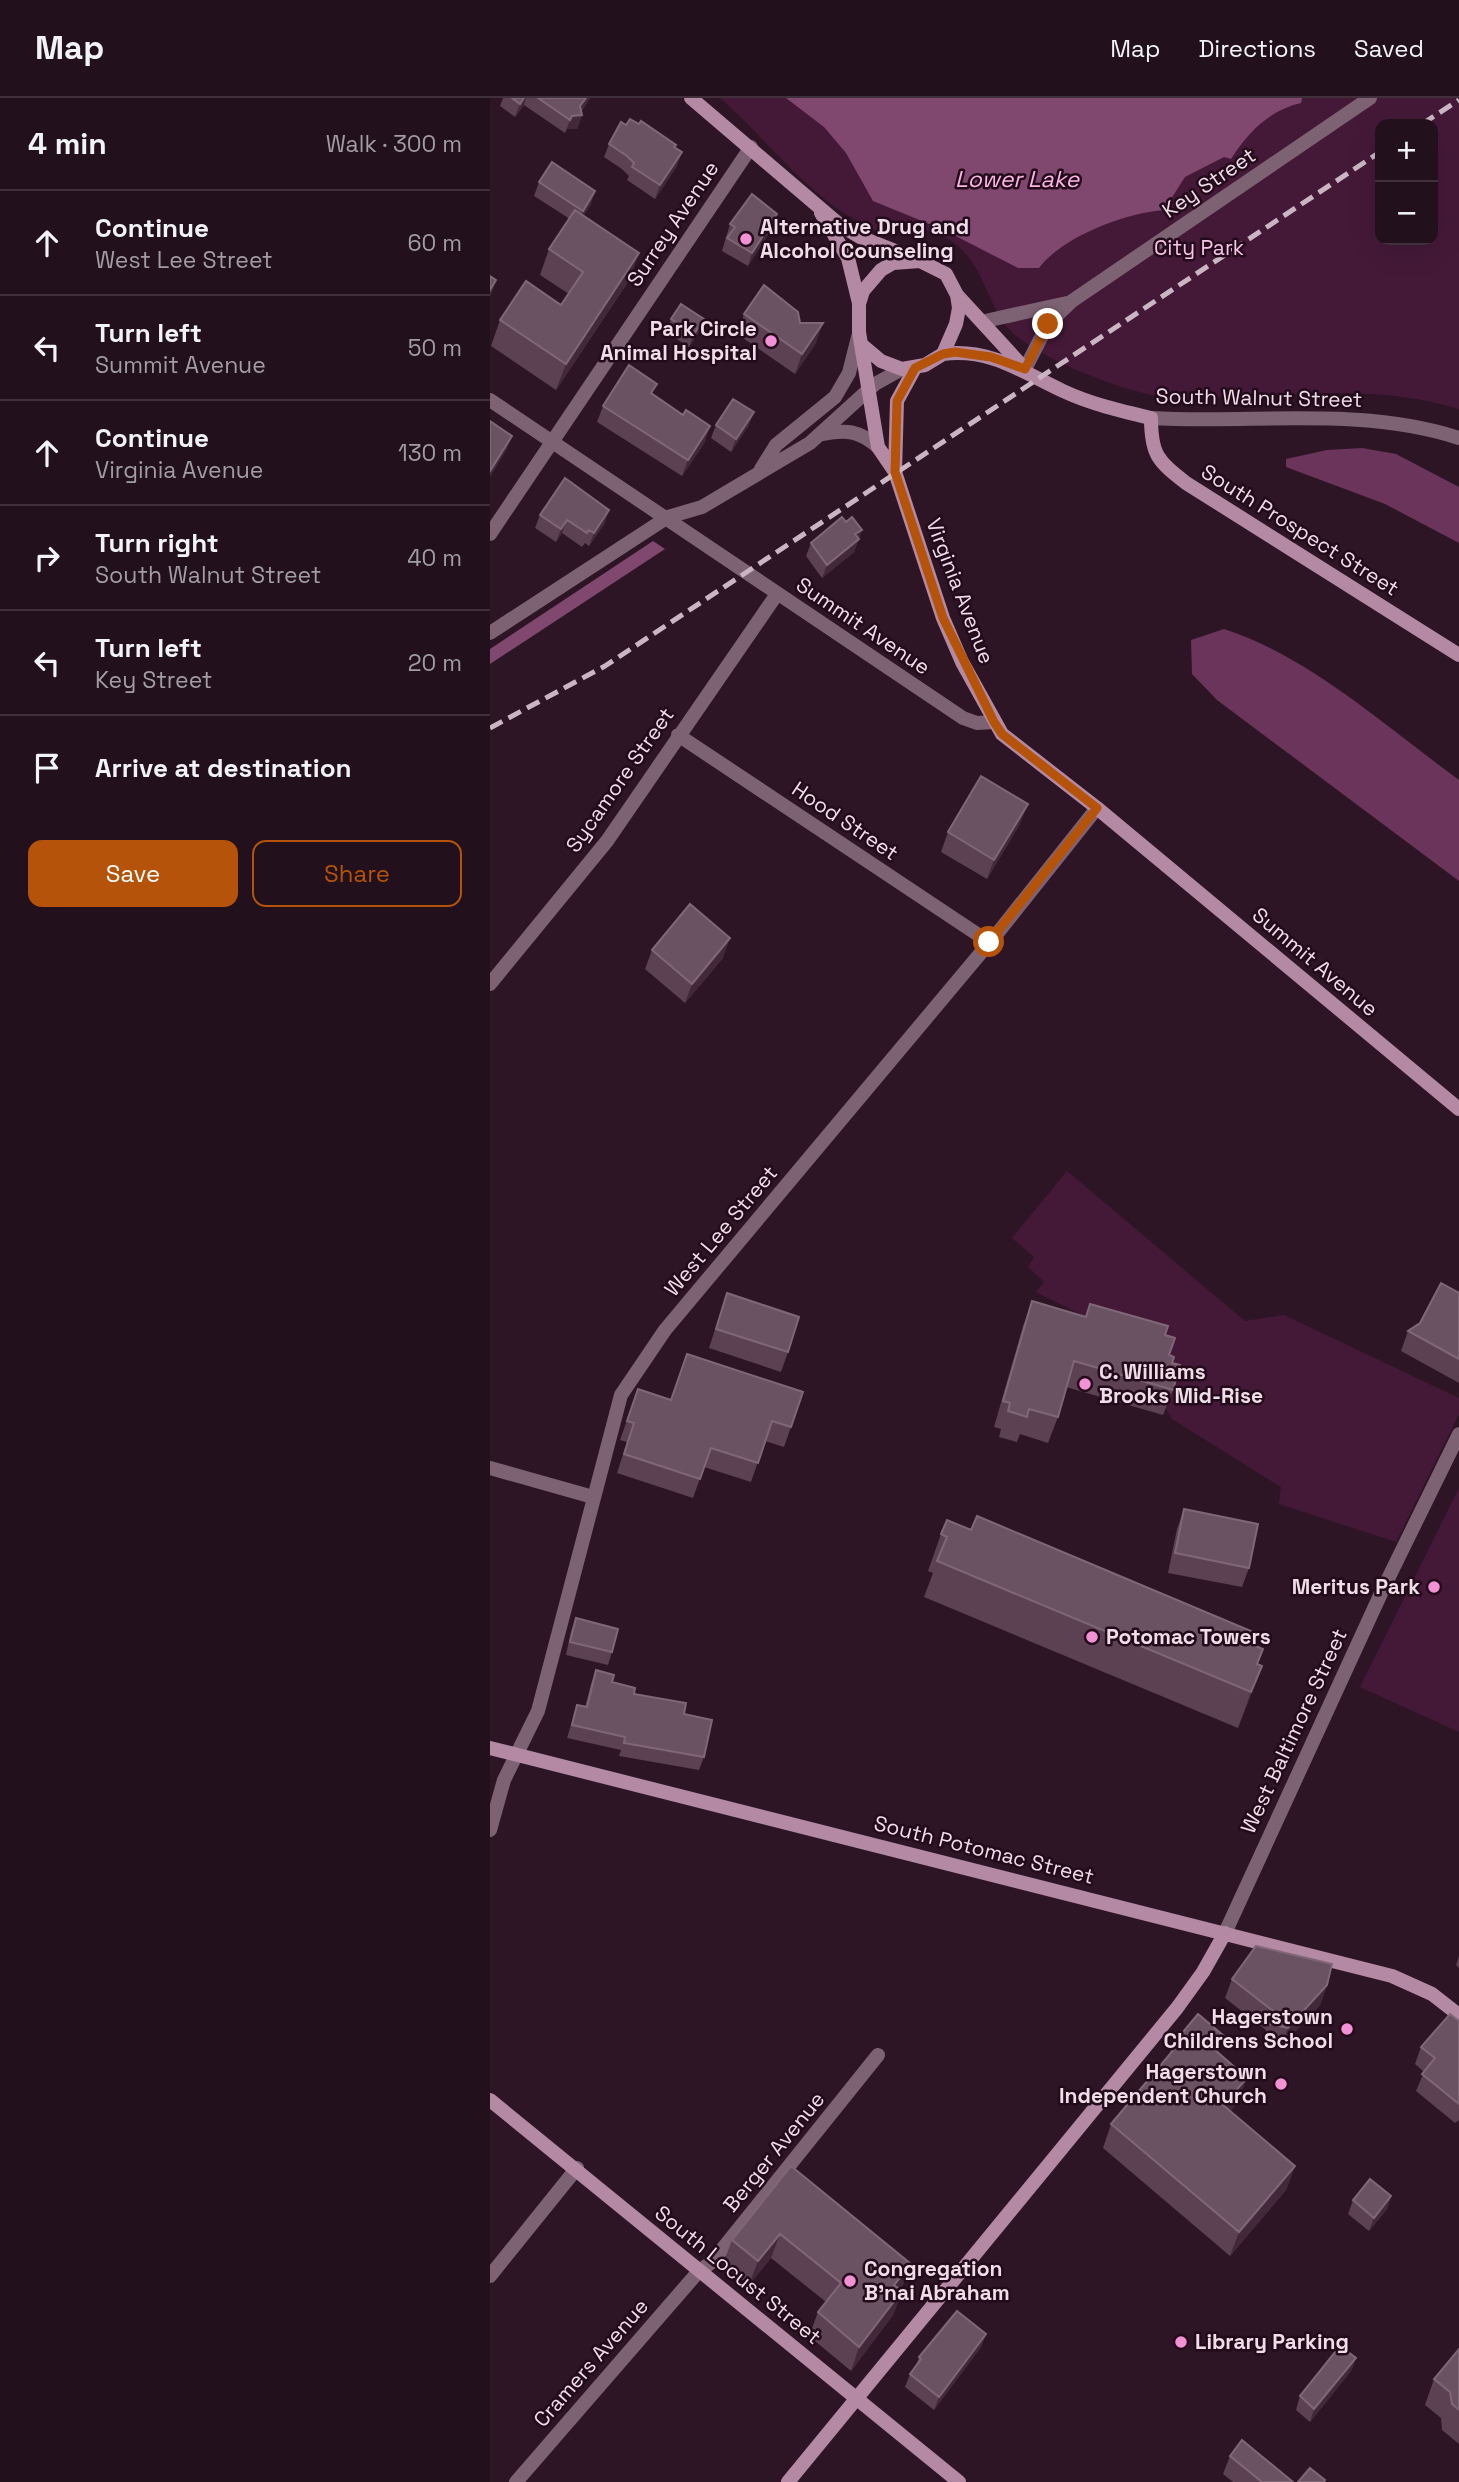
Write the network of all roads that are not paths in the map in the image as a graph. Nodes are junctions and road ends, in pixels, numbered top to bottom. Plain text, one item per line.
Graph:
1 (691, 98) edge
2 (1370, 98) edge
3 (751, 147) junction
4 (818, 209) junction
5 (920, 261) junction
6 (957, 295) junction
7 (1072, 301) junction
8 (859, 304) junction
9 (985, 321) junction
10 (861, 339) junction
11 (943, 354) junction
12 (908, 368) junction
13 (1025, 369) junction
14 (868, 389) junction
15 (490, 400) edge
16 (1151, 418) junction
17 (821, 434) junction
18 (1459, 438) edge
19 (551, 442) junction
20 (878, 447) junction
21 (761, 469) junction
22 (895, 472) junction
23 (668, 517) junction
24 (490, 534) edge
25 (777, 594) junction
26 (490, 633) edge
27 (1459, 655) edge
28 (994, 722) junction
29 (678, 735) junction
30 (1097, 808) junction
31 (989, 942) junction
32 (490, 984) edge
33 (1459, 1109) edge
34 (1459, 1434) edge
35 (490, 1468) edge
36 (593, 1497) junction
37 (490, 1748) edge
38 (516, 1754) junction
39 (490, 1830) edge
40 (1225, 1933) junction
41 (1459, 2014) edge
42 (878, 2054) dead end
43 (490, 2100) edge
44 (577, 2168) junction
45 (699, 2271) junction
46 (490, 2276) edge
47 (858, 2400) junction
48 (516, 2482) edge
49 (788, 2482) edge
50 (958, 2482) edge

1 - 3 main road
2 - 7 street, Key Street
3 - 4 main road
3 - 19 street, Surrey Avenue
4 - 5 main road
4 - 8 main road
5 - 6 main road
5 - 8 main road
6 - 9 main road, South Walnut Street
6 - 11 main road
7 - 9 street, Key Street
7 - 13 street, Key Street
8 - 10 main road
9 - 13 main road, South Walnut Street
10 - 12 main road
10 - 14 main road, Virginia Avenue
10 - 21 street
11 - 12 main road
11 - 13 main road, South Walnut Street
12 - 14 street
12 - 22 main road, Virginia Avenue
13 - 16 main road, South Walnut Street
14 - 17 street
14 - 20 main road, Virginia Avenue
15 - 19 street, Summit Avenue
16 - 18 street, South Walnut Street
16 - 27 main road, South Prospect Street
17 - 20 street
17 - 21 street
19 - 23 street, Summit Avenue
19 - 24 street, Surrey Avenue
20 - 22 main road, Virginia Avenue
21 - 23 street
22 - 28 main road, Virginia Avenue
23 - 25 street, Summit Avenue
23 - 26 street
25 - 28 street, Summit Avenue
25 - 29 street, Sycamore Street
28 - 30 main road, Summit Avenue
29 - 31 street, Hood Street
29 - 32 street, Sycamore Street
30 - 31 street, West Lee Street
30 - 33 main road, Summit Avenue
31 - 36 street, West Lee Street
34 - 40 street, West Baltimore Street
35 - 36 street
36 - 38 street, West Lee Street
37 - 38 main road, South Potomac Street
38 - 39 street, West Lee Street
38 - 40 main road, South Potomac Street
40 - 41 main road, South Potomac Street
40 - 47 main road
42 - 45 street, Berger Avenue
43 - 44 main road, South Locust Street
44 - 45 main road, South Locust Street
44 - 46 street
45 - 47 main road, South Locust Street
45 - 48 street, Cramers Avenue
47 - 49 main road
47 - 50 main road, South Locust Street

